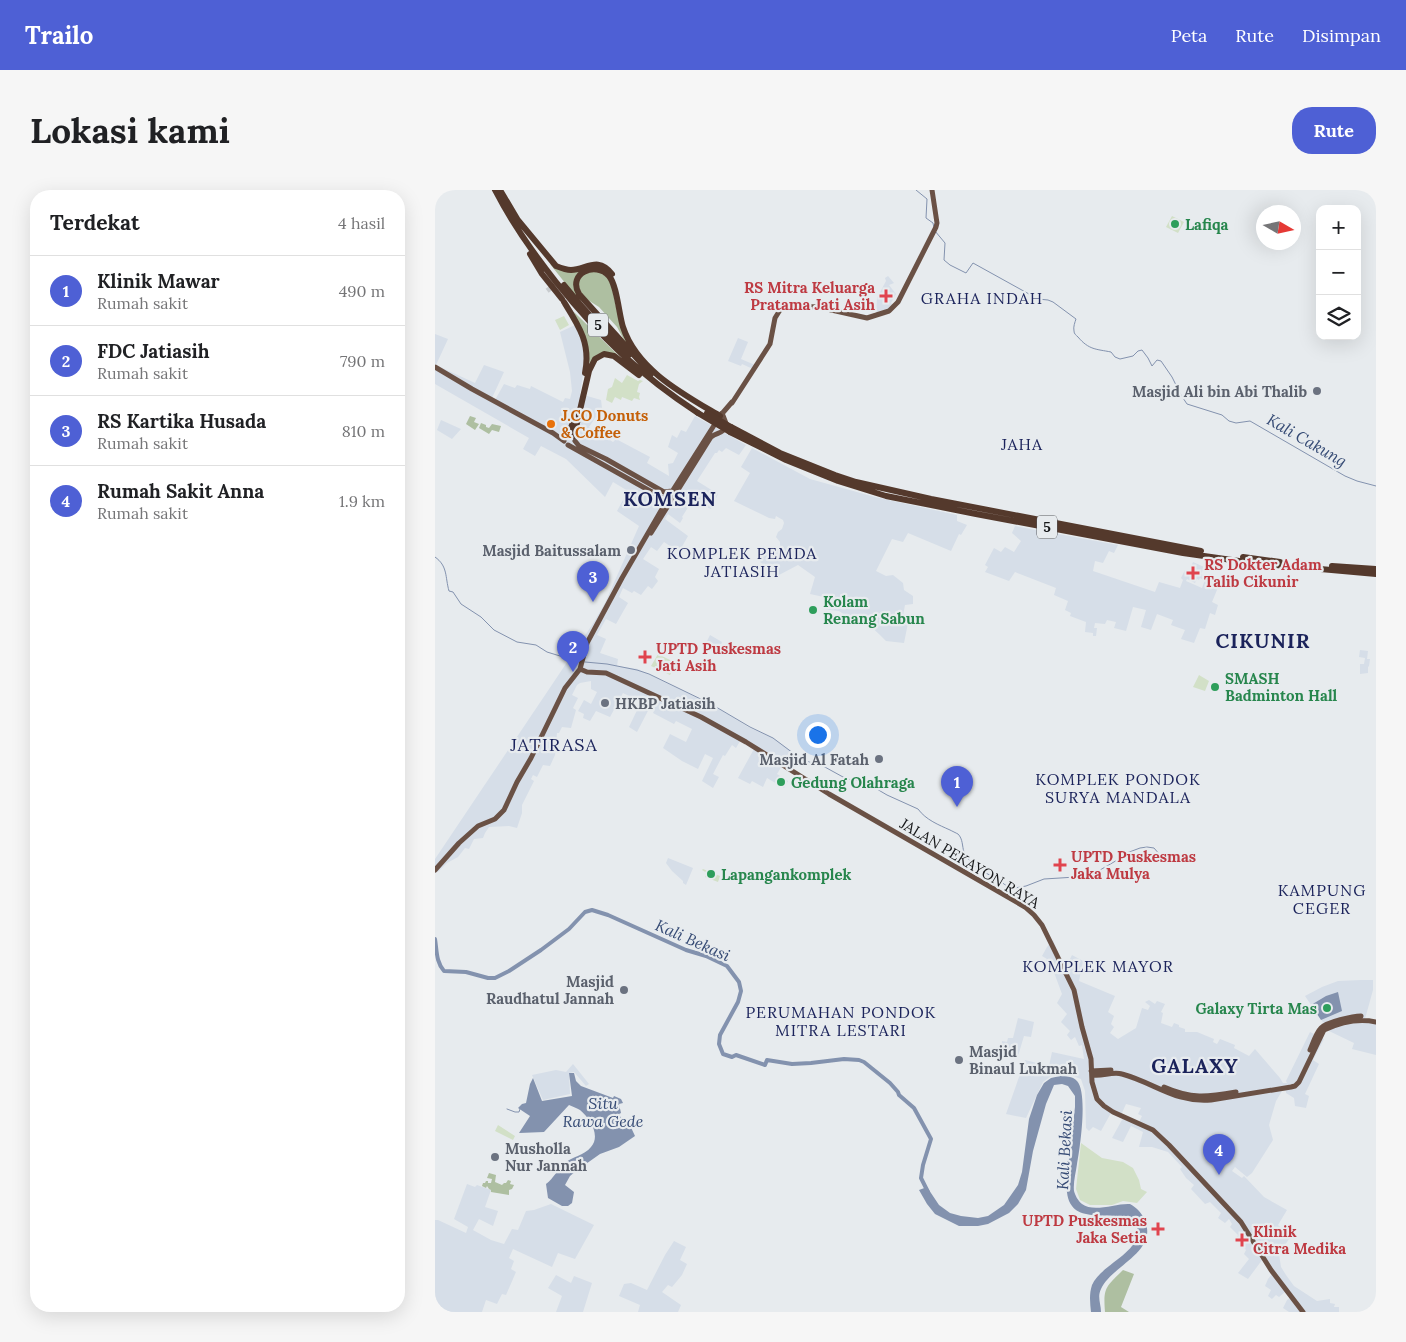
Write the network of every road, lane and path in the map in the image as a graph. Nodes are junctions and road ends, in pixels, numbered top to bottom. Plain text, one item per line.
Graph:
1 (495, 190) edge
2 (500, 190) edge
3 (932, 190) edge
4 (517, 223) junction
5 (542, 274) junction
6 (572, 315) junction
7 (435, 367) edge
8 (651, 374) junction
9 (697, 410) junction
10 (722, 416) junction
11 (730, 430) junction
12 (568, 438) junction
13 (650, 484) junction
14 (648, 490) junction
15 (670, 493) junction
16 (659, 496) junction
17 (669, 501) junction
18 (660, 510) junction
19 (1376, 569) edge
20 (1376, 574) edge
21 (584, 661) junction
22 (582, 670) junction
23 (436, 866) edge
24 (1376, 1021) edge
25 (1091, 1062) junction
26 (1092, 1073) junction
27 (1100, 1073) junction
28 (1093, 1087) junction
29 (1303, 1312) edge

1 - 4 highway, 5
2 - 4 highway, 5
3 - 10 main road
4 - 5 highway
4 - 8 highway, 5
4 - 9 highway, 5
4 - 10 highway
5 - 6 highway
5 - 6 highway
6 - 12 highway
7 - 12 main road
8 - 9 highway, 5
8 - 10 highway
9 - 11 highway, 5, bridge
9 - 12 highway
10 - 15 main road
10 - 15 main road
11 - 19 highway, 5
11 - 20 highway, 5
12 - 13 main road
12 - 14 main road
13 - 14 main road
13 - 15 main road
14 - 16 main road
15 - 17 main road
16 - 17 main road
16 - 18 main road
17 - 18 main road
17 - 21 main road
18 - 21 main road
21 - 22 main road
22 - 23 main road
22 - 25 main road, JALAN PEKAYON RAYA
24 - 27 main road
25 - 26 main road, JALAN PEKAYON RAYA
25 - 27 main road
26 - 27 main road
26 - 28 main road, JALAN PEKAYON RAYA
27 - 28 main road
28 - 29 main road, JALAN PEKAYON RAYA

